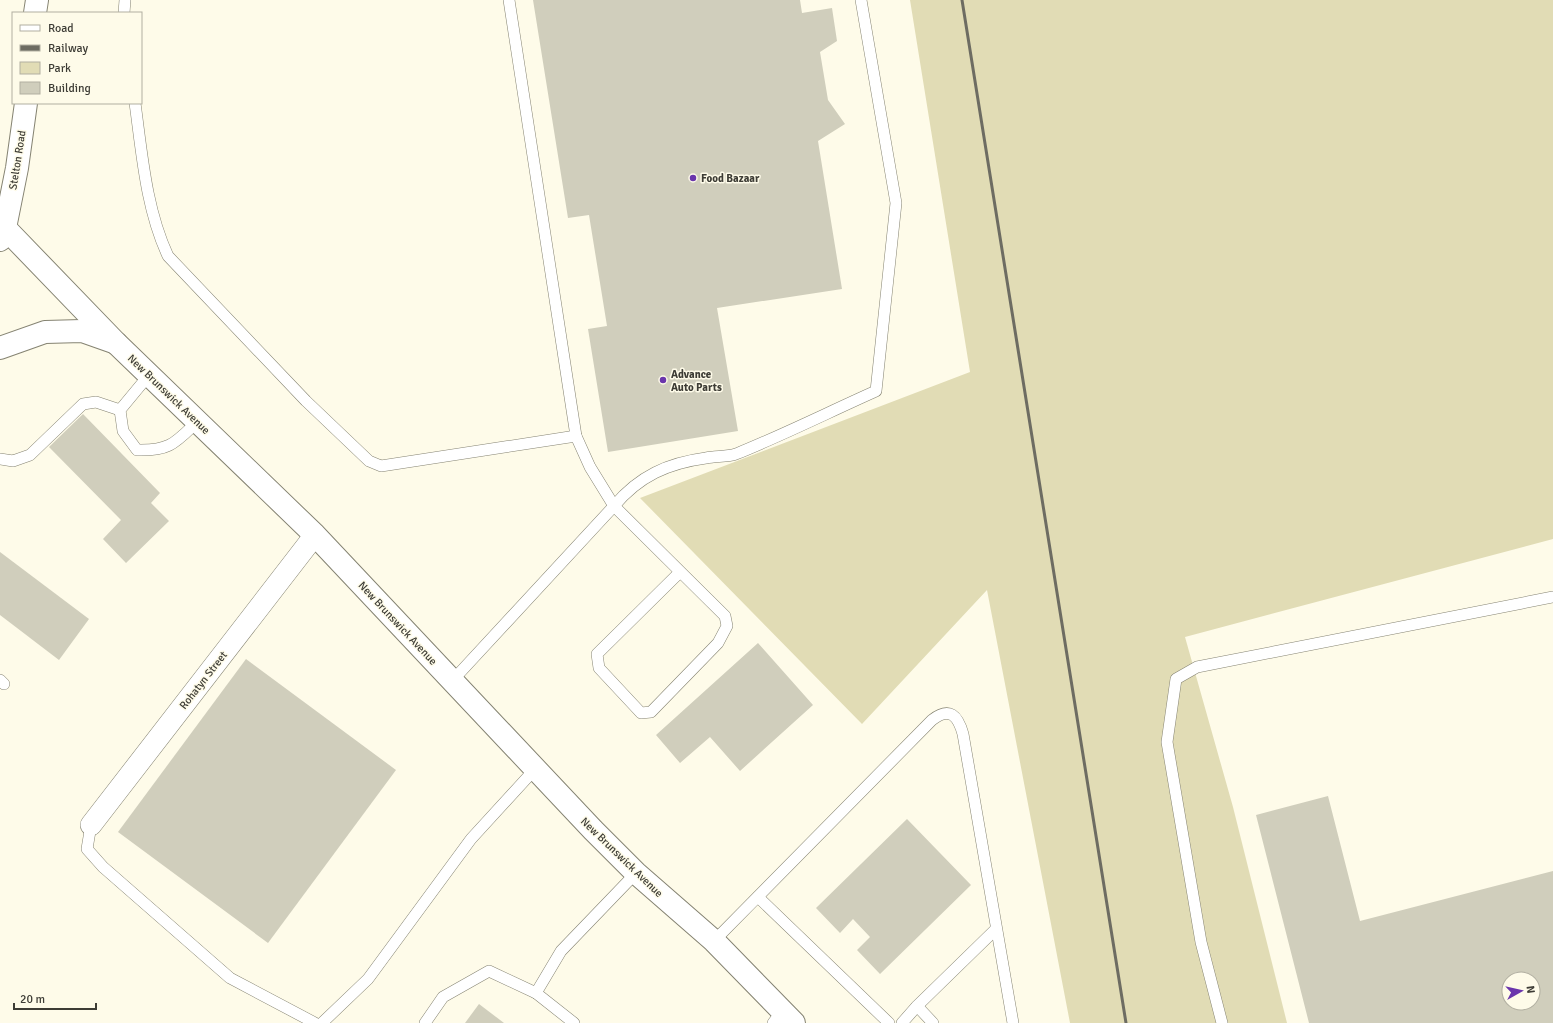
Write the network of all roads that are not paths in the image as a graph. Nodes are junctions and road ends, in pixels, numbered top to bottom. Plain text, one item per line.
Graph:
1 (37, 0) edge
2 (125, 0) edge
3 (508, 0) edge
4 (861, 0) edge
5 (35, 12) edge
6 (124, 12) edge
7 (26, 104) edge
8 (135, 104) edge
9 (2, 231) edge
10 (116, 342) junction
11 (0, 348) edge
12 (149, 375) junction
13 (120, 410) junction
14 (198, 421) junction
15 (576, 436) junction
16 (0, 459) edge
17 (614, 506) junction
18 (315, 535) junction
19 (680, 572) junction
20 (1553, 597) edge
21 (453, 680) junction
22 (536, 768) junction
23 (91, 825) joint
24 (636, 873) junction
25 (758, 897) junction
26 (996, 929) junction
27 (714, 941) junction
28 (536, 993) junction
29 (917, 1006) junction
30 (783, 1019) edge
31 (314, 1023) edge
32 (322, 1023) edge
33 (425, 1023) edge
34 (574, 1023) edge
35 (889, 1023) edge
36 (902, 1023) edge
37 (934, 1023) edge
38 (1013, 1023) edge
39 (1222, 1023) edge

1 - 5 street
2 - 6 lane
3 - 15 lane
4 - 17 lane
7 - 9 street, Stelton Road
8 - 15 lane
9 - 10 street, New Brunswick Avenue
10 - 11 street
10 - 12 street, New Brunswick Avenue
12 - 13 lane
12 - 14 street, New Brunswick Avenue
13 - 14 lane
13 - 16 lane
14 - 18 street, New Brunswick Avenue
15 - 17 lane
17 - 19 lane
17 - 21 lane
18 - 21 street, New Brunswick Avenue
18 - 23 street, Rohatyn Street
19 - 19 lane
20 - 39 lane
21 - 22 street, New Brunswick Avenue
22 - 24 street, New Brunswick Avenue
22 - 32 lane
23 - 31 lane
24 - 27 street, New Brunswick Avenue
24 - 28 lane
25 - 26 lane
25 - 27 lane
25 - 35 lane
26 - 29 lane
26 - 38 lane
27 - 30 street, New Brunswick Avenue
28 - 33 lane
28 - 34 lane
29 - 36 lane
29 - 37 lane

